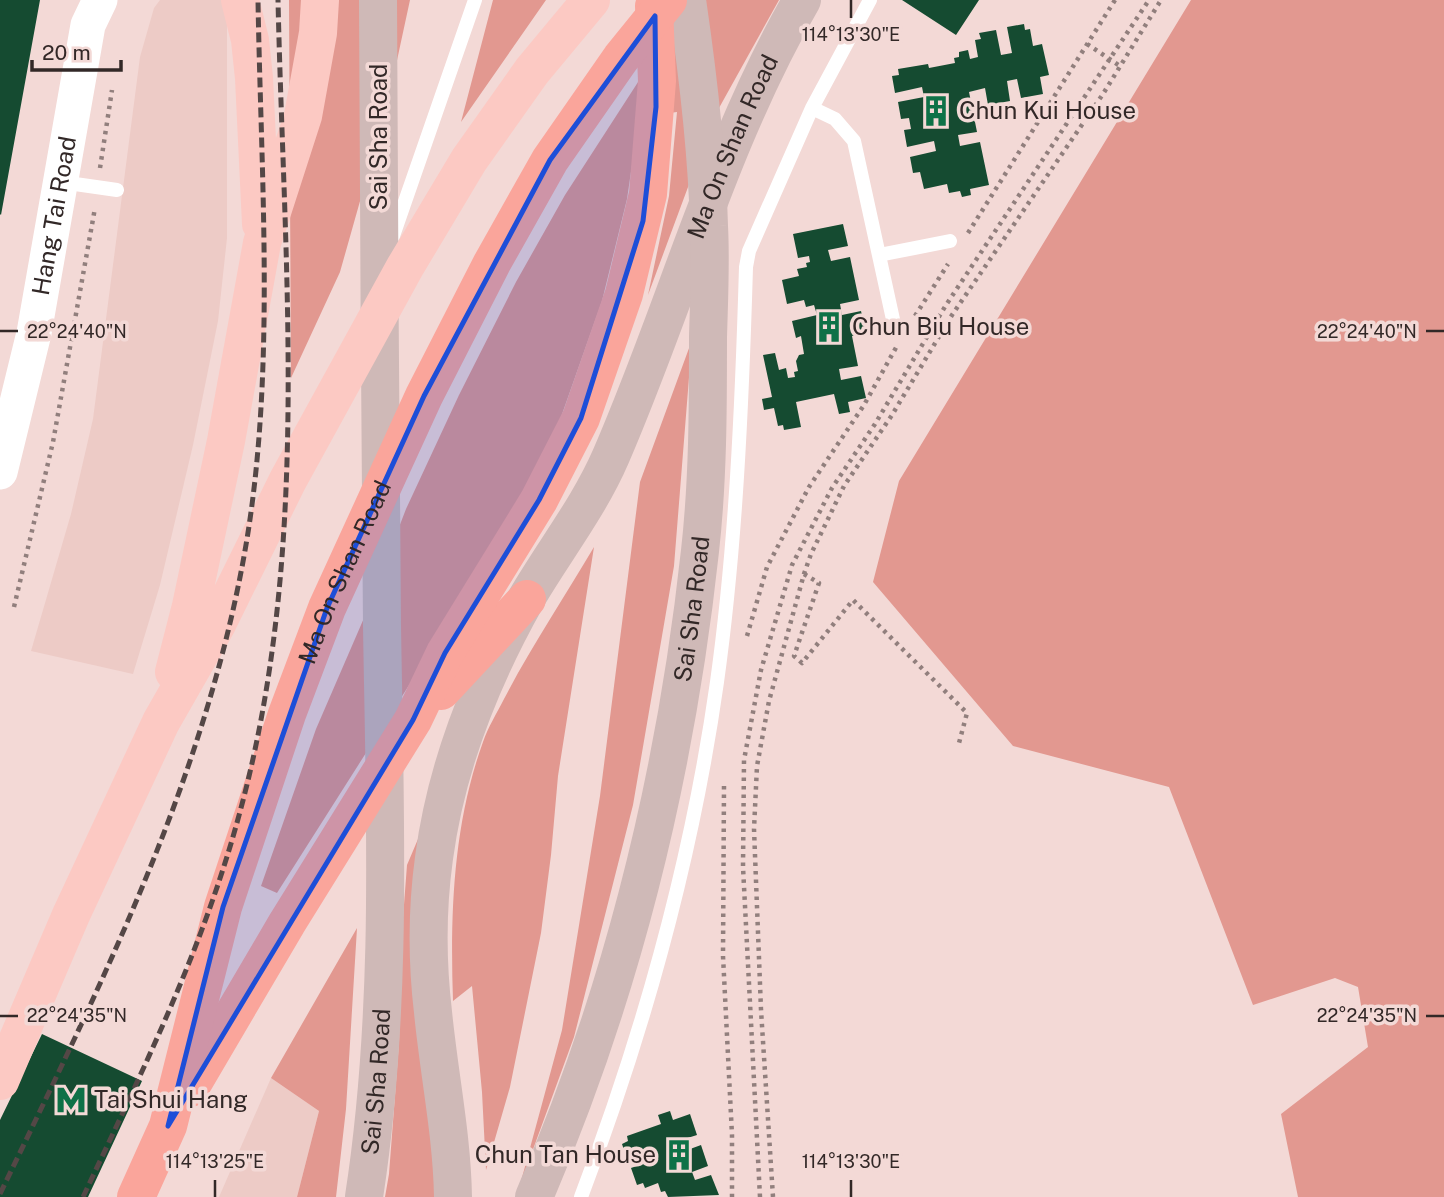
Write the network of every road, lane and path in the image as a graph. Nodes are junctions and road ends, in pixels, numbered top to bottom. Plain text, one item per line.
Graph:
1 (100, 0) edge
2 (240, 0) edge
3 (378, 0) edge
4 (475, 0) edge
5 (591, 0) edge
6 (654, 0) edge
7 (668, 0) edge
8 (687, 0) edge
9 (803, 0) edge
10 (870, 0) edge
11 (1115, 0) edge
12 (1149, 0) edge
13 (1161, 0) edge
14 (319, 16) edge
15 (1087, 44) junction
16 (1111, 60) junction
17 (1120, 66) junction
18 (812, 108) junction
19 (61, 182) junction
20 (117, 190) dead end
21 (96, 200) dead end
22 (956, 241) joint
23 (262, 243) junction
24 (879, 255) junction
25 (948, 264) dead end
26 (912, 322) dead end
27 (899, 329) joint
28 (336, 396) junction
29 (0, 472) edge
30 (804, 574) junction
31 (527, 599) junction
32 (14, 607) dead end
33 (746, 640) dead end
34 (413, 720) junction
35 (161, 722) junction
36 (959, 743) dead end
37 (724, 784) dead end
38 (0, 1081) edge
39 (168, 1126) junction
40 (136, 1197) edge
41 (364, 1197) edge
42 (453, 1197) edge
43 (534, 1197) edge
44 (581, 1197) edge
45 (732, 1197) edge
46 (760, 1197) edge
47 (773, 1197) edge

1 - 19 street, Hang Tai Road
2 - 23 main road
3 - 41 main road, Sai Sha Road
4 - 28 lane
5 - 28 main road
6 - 34 highway
7 - 39 highway, Ma On Shan Road
8 - 43 main road, Sai Sha Road
9 - 31 main road, Ma On Shan Road
10 - 18 lane
11 - 15 path
12 - 16 path
13 - 17 path
14 - 23 main road
15 - 16 path
15 - 22 path
16 - 17 path
16 - 46 path
17 - 30 path
18 - 24 lane
18 - 44 lane
19 - 20 lane
19 - 29 street, Hang Tai Road
21 - 32 path
22 - 24 lane
23 - 35 main road
24 - 27 lane
25 - 26 path
27 - 33 path
28 - 35 main road
30 - 36 path
30 - 47 path
31 - 34 highway
31 - 42 main road, Ma On Shan Road
34 - 39 highway
35 - 38 main road
37 - 45 path
39 - 40 highway, Ma On Shan Road

